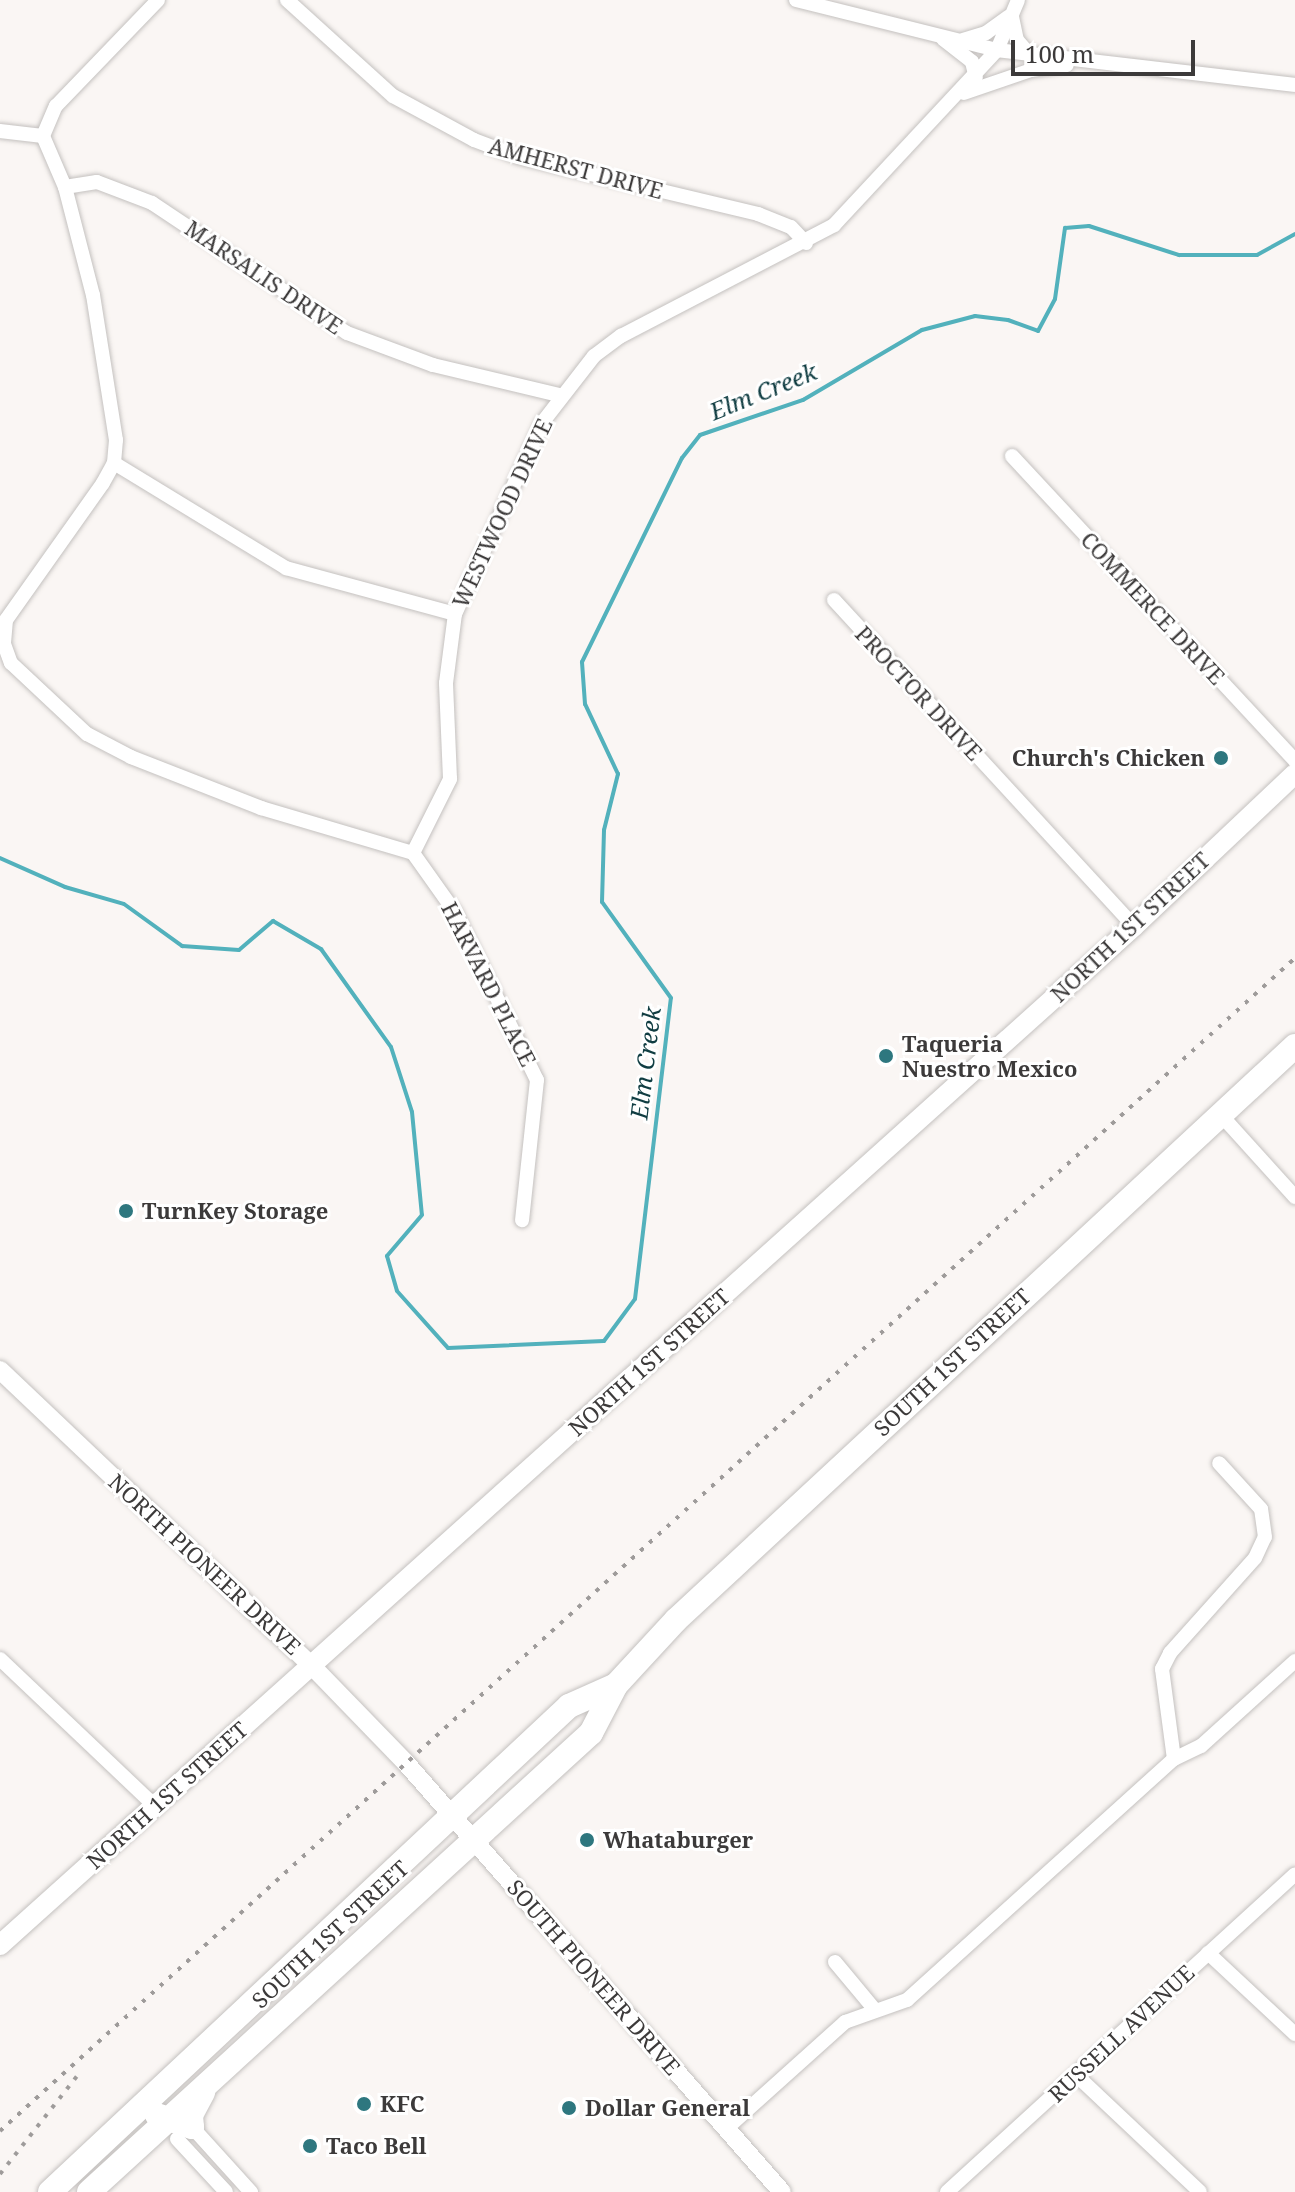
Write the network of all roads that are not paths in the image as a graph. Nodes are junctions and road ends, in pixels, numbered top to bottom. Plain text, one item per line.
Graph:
1 (158, 0) edge
2 (287, 0) edge
3 (796, 0) edge
4 (1015, 7) edge
5 (936, 34) junction
6 (961, 40) junction
7 (997, 50) junction
8 (1030, 55) junction
9 (1087, 62) junction
10 (976, 78) junction
11 (1295, 85) edge
12 (956, 96) junction
13 (0, 131) edge
14 (43, 136) junction
15 (65, 187) junction
16 (806, 243) junction
17 (559, 395) junction
18 (1012, 456) dead end
19 (114, 463) junction
20 (834, 600) dead end
21 (455, 614) junction
22 (3, 620) edge
23 (1295, 761) edge
24 (1295, 774) edge
25 (413, 853) junction
26 (1134, 926) junction
27 (1295, 1046) edge
28 (1220, 1114) junction
29 (1295, 1197) edge
30 (522, 1220) dead end
31 (0, 1370) edge
32 (1219, 1463) dead end
33 (0, 1659) edge
34 (1295, 1661) edge
35 (311, 1665) junction
36 (616, 1685) junction
37 (1174, 1759) junction
38 (406, 1763) joint
39 (155, 1806) junction
40 (455, 1817) junction
41 (477, 1842) junction
42 (1295, 1874) edge
43 (0, 1945) edge
44 (1208, 1953) junction
45 (835, 1962) dead end
46 (875, 2010) junction
47 (1295, 2034) edge
48 (1076, 2075) junction
49 (176, 2078) junction
50 (135, 2115) junction
51 (175, 2125) junction
52 (727, 2128) junction
53 (50, 2192) edge
54 (89, 2192) edge
55 (226, 2192) edge
56 (251, 2192) edge
57 (782, 2192) edge
58 (947, 2192) edge
59 (1200, 2192) edge

1 - 14 street
2 - 16 street, AMHERST DRIVE
3 - 5 street
4 - 6 street
4 - 7 street, WESTWOOD DRIVE
4 - 8 street
5 - 6 street
5 - 10 street
6 - 7 street
7 - 8 street
7 - 10 street, WESTWOOD DRIVE
8 - 9 street
9 - 11 street
9 - 12 street
10 - 12 street, WESTWOOD DRIVE
12 - 16 street, WESTWOOD DRIVE
13 - 14 street
14 - 15 street
15 - 17 street, MARSALIS DRIVE
15 - 19 street
16 - 17 street, WESTWOOD DRIVE
17 - 21 street, WESTWOOD DRIVE
18 - 23 street, COMMERCE DRIVE
19 - 21 street
19 - 22 street
20 - 26 street, PROCTOR DRIVE
21 - 25 street, WESTWOOD DRIVE
22 - 25 street
24 - 26 main road, NORTH 1ST STREET
25 - 30 street, HARVARD PLACE
26 - 35 main road, NORTH 1ST STREET
27 - 28 main road, SOUTH 1ST STREET
28 - 29 street
28 - 36 main road, SOUTH 1ST STREET
31 - 35 street, NORTH PIONEER DRIVE
32 - 37 street
33 - 39 street
34 - 37 street
35 - 38 street, NORTH PIONEER DRIVE
35 - 39 main road, NORTH 1ST STREET
36 - 40 main road, SOUTH 1ST STREET
36 - 41 main road, SOUTH 1ST STREET
37 - 46 street
38 - 40 street, SOUTH PIONEER DRIVE
39 - 43 main road, NORTH 1ST STREET
40 - 41 street, SOUTH PIONEER DRIVE
40 - 49 main road, SOUTH 1ST STREET
41 - 51 main road, SOUTH 1ST STREET
41 - 52 street, SOUTH PIONEER DRIVE
42 - 44 street, RUSSELL AVENUE
44 - 47 street
44 - 48 street, RUSSELL AVENUE
45 - 46 street
46 - 52 street
48 - 58 street, RUSSELL AVENUE
48 - 59 street
49 - 50 main road, SOUTH 1ST STREET
49 - 51 main road
50 - 51 main road
50 - 53 main road, SOUTH 1ST STREET
51 - 54 main road, SOUTH 1ST STREET
51 - 55 street
51 - 56 street
52 - 57 street, SOUTH PIONEER DRIVE

